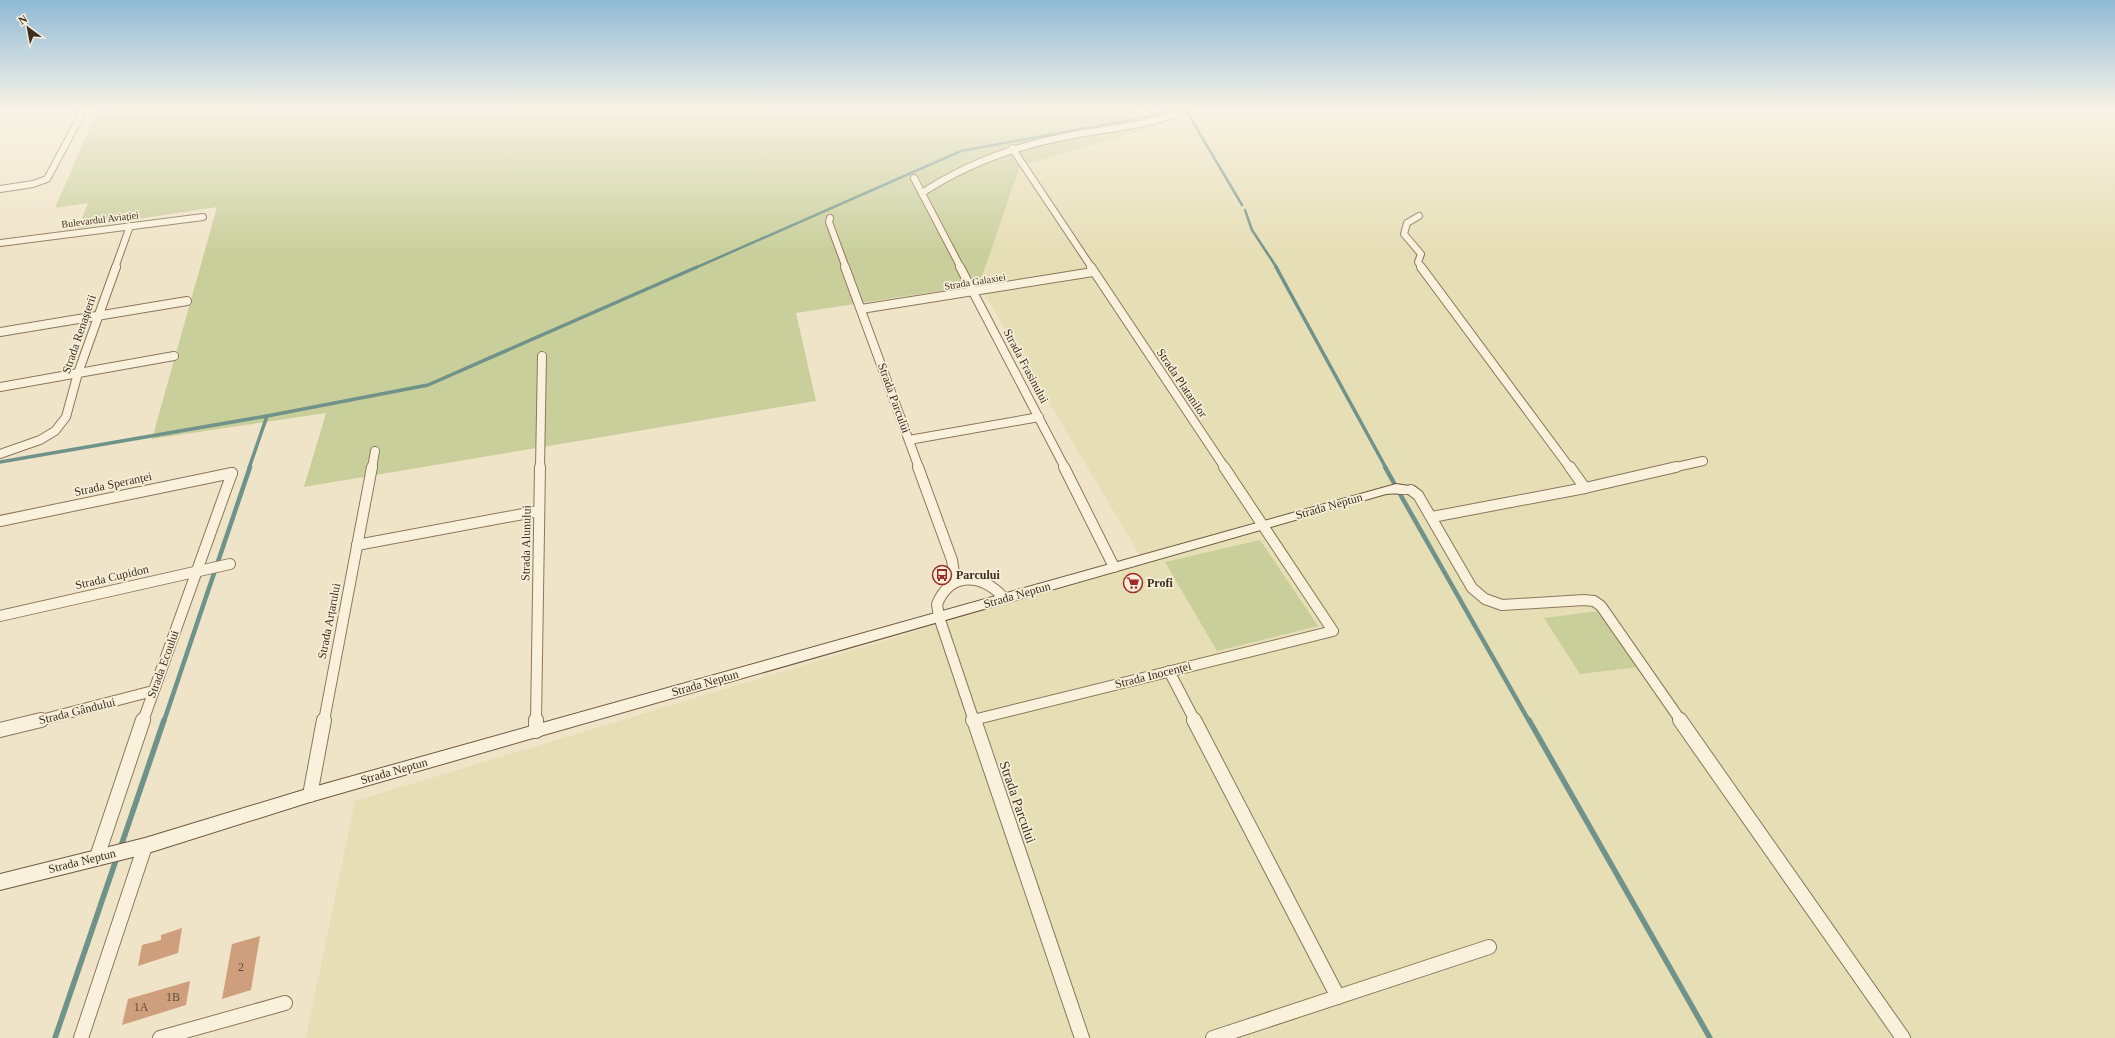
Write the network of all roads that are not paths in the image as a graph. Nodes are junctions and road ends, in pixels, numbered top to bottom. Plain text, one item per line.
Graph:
1 (60, 156) edge
2 (991, 156) edge
3 (1018, 156) edge
4 (914, 178) dead end
5 (0, 189) edge
6 (922, 193) junction
7 (1419, 216) dead end
8 (203, 218) dead end
9 (830, 218) dead end
10 (130, 226) junction
11 (0, 243) edge
12 (1093, 272) junction
13 (973, 292) junction
14 (187, 301) dead end
15 (861, 309) junction
16 (99, 316) junction
17 (0, 332) edge
18 (174, 356) dead end
19 (542, 356) dead end
20 (78, 373) junction
21 (0, 387) edge
22 (1039, 417) junction
23 (909, 440) junction
24 (375, 452) dead end
25 (0, 454) edge
26 (1702, 461) dead end
27 (232, 473) joint
28 (1586, 488) junction
29 (1411, 490) joint
30 (539, 511) junction
31 (1432, 517) junction
32 (0, 521) edge
33 (1261, 526) junction
34 (357, 545) junction
35 (226, 565) dead end
36 (1114, 567) junction
37 (200, 571) junction
38 (955, 580) junction
39 (1004, 598) junction
40 (0, 616) edge
41 (938, 617) junction
42 (1333, 631) joint
43 (1169, 672) junction
44 (153, 691) junction
45 (974, 720) junction
46 (0, 730) edge
47 (536, 731) junction
48 (310, 795) junction
49 (138, 847) junction
50 (103, 855) junction
51 (0, 882) edge
52 (1489, 947) dead end
53 (1338, 997) junction
54 (285, 1003) dead end
55 (81, 1038) edge
56 (160, 1038) edge
57 (1082, 1038) edge
58 (1213, 1038) edge
59 (1903, 1038) edge

1 - 5 street
2 - 6 street
3 - 12 street, Strada Platanilor
4 - 6 street, Strada Frasinului
6 - 13 street, Strada Frasinului
7 - 28 street
8 - 10 street, Bulevardul Aviației
9 - 15 street, Strada Parcului
10 - 11 street, Bulevardul Aviației
10 - 16 street, Strada Renașterii
12 - 13 street, Strada Galaxiei
12 - 33 street, Strada Platanilor
13 - 15 street, Strada Galaxiei
13 - 22 street, Strada Frasinului
14 - 16 street
15 - 23 street, Strada Parcului
16 - 17 street
16 - 20 street, Strada Renașterii
18 - 20 street
19 - 30 street, Strada Alunului
20 - 21 street
20 - 25 street, Strada Renașterii
22 - 23 street
22 - 36 street, Strada Frasinului
23 - 38 street, Strada Parcului
24 - 34 street, Strada Arțarului
26 - 28 street
27 - 32 street, Strada Speranței
27 - 37 street, Strada Ecoului
28 - 31 street
29 - 31 street
29 - 33 street, Strada Neptun
30 - 34 street
30 - 47 street, Strada Alunului
31 - 59 street
33 - 36 street, Strada Neptun
33 - 42 street, Strada Platanilor
34 - 48 street, Strada Arțarului
35 - 37 street, Strada Cupidon
36 - 39 street, Strada Neptun
37 - 40 street, Strada Cupidon
37 - 44 street, Strada Ecoului
38 - 39 street
38 - 41 street, Strada Parcului
39 - 41 street, Strada Neptun
41 - 45 street, Strada Parcului
41 - 47 street, Strada Neptun
42 - 43 street, Strada Inocenței
43 - 45 street, Strada Inocenței
43 - 53 street
44 - 46 street, Strada Gândului
44 - 50 street, Strada Ecoului
45 - 57 street, Strada Parcului
47 - 48 street, Strada Neptun
48 - 49 street, Strada Neptun
49 - 50 street, Strada Neptun
49 - 55 street
50 - 51 street, Strada Neptun
52 - 53 street
53 - 58 street
54 - 56 street

